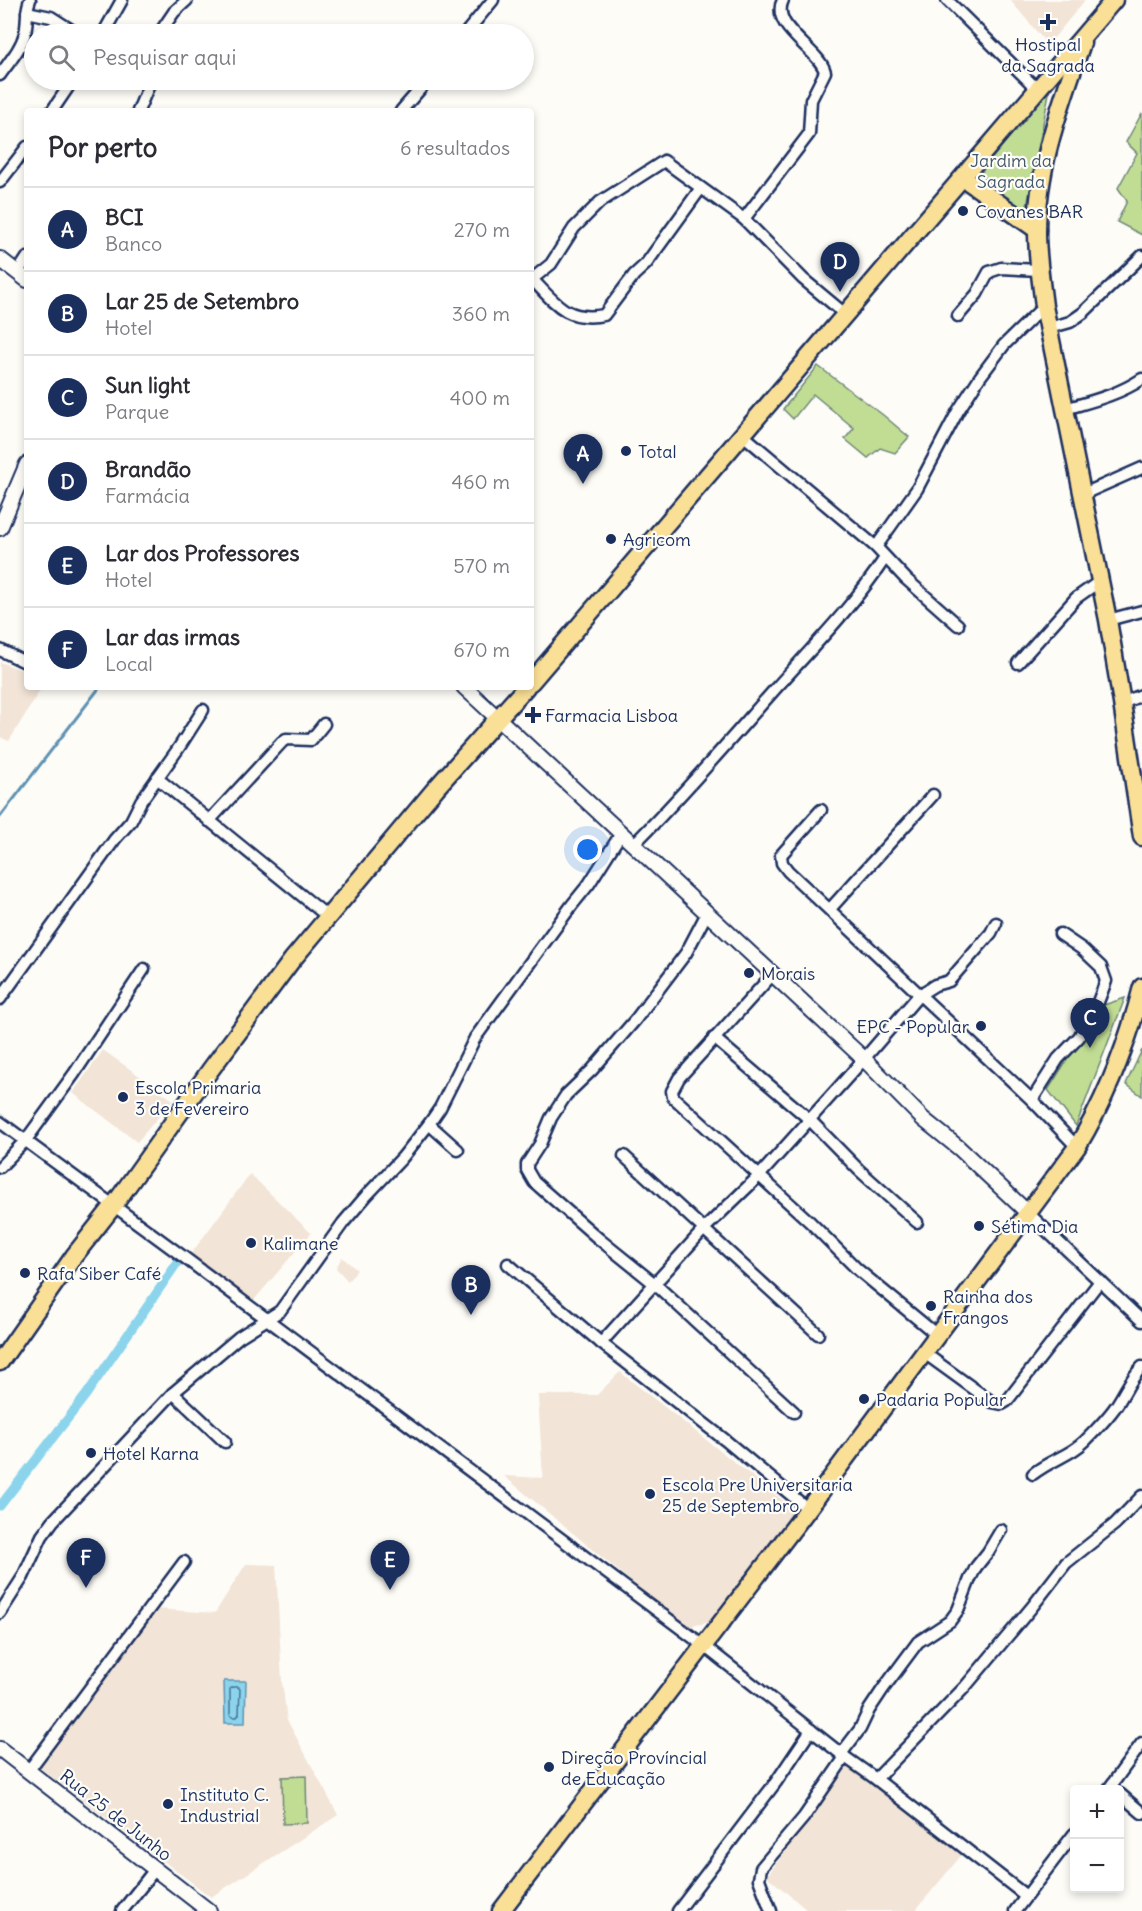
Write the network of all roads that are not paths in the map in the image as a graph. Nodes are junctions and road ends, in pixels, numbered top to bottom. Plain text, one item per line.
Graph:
1 (30, 0) edge
2 (122, 0) edge
3 (186, 0) edge
4 (493, 0) edge
5 (783, 0) edge
6 (947, 0) edge
7 (1114, 0) edge
8 (27, 12) junction
9 (26, 24) edge
10 (62, 24) edge
11 (109, 24) edge
12 (166, 24) edge
13 (473, 24) edge
14 (1085, 34) junction
15 (24, 38) edge
16 (0, 75) edge
17 (66, 90) edge
18 (147, 90) edge
19 (419, 90) edge
20 (1038, 90) junction
21 (54, 108) edge
22 (139, 108) edge
23 (404, 108) edge
24 (24, 151) edge
25 (963, 178) junction
26 (0, 182) edge
27 (701, 188) junction
28 (744, 219) junction
29 (1037, 230) junction
30 (1142, 256) edge
31 (0, 259) edge
32 (1039, 270) junction
33 (23, 276) edge
34 (534, 277) edge
35 (534, 281) edge
36 (1044, 306) junction
37 (845, 314) junction
38 (958, 316) dead end
39 (1049, 328) junction
40 (1142, 379) edge
41 (1065, 409) junction
42 (742, 435) junction
43 (1142, 468) edge
44 (24, 471) edge
45 (1081, 495) junction
46 (0, 528) edge
47 (876, 547) junction
48 (885, 558) junction
49 (1100, 581) junction
50 (1142, 611) edge
51 (1108, 620) junction
52 (958, 625) dead end
53 (0, 650) edge
54 (24, 662) edge
55 (1018, 663) dead end
56 (534, 678) edge
57 (467, 690) edge
58 (523, 690) edge
59 (1142, 695) edge
60 (1122, 703) junction
61 (203, 710) dead end
62 (498, 719) junction
63 (324, 724) dead end
64 (157, 778) junction
65 (933, 795) dead end
66 (821, 810) dead end
67 (209, 820) junction
68 (622, 832) junction
69 (1142, 837) edge
70 (634, 844) junction
71 (830, 909) junction
72 (707, 913) junction
73 (327, 916) junction
74 (996, 923) dead end
75 (1060, 934) dead end
76 (144, 969) dead end
77 (772, 975) junction
78 (1142, 987) edge
79 (919, 995) junction
80 (0, 999) edge
81 (1140, 1008) edge
82 (714, 1038) junction
83 (864, 1059) junction
84 (1032, 1100) junction
85 (809, 1119) junction
86 (0, 1122) edge
87 (429, 1124) junction
88 (26, 1140) junction
89 (1077, 1147) junction
90 (458, 1150) dead end
91 (624, 1156) dead end
92 (0, 1167) edge
93 (759, 1176) junction
94 (114, 1205) junction
95 (1028, 1213) junction
96 (917, 1222) dead end
97 (705, 1228) junction
98 (508, 1264) dead end
99 (1100, 1281) junction
100 (656, 1285) junction
101 (266, 1319) junction
102 (1142, 1321) edge
103 (819, 1334) dead end
104 (937, 1335) junction
105 (601, 1343) junction
106 (923, 1352) junction
107 (0, 1362) edge
108 (1142, 1367) edge
109 (173, 1394) junction
110 (794, 1412) dead end
111 (225, 1442) dead end
112 (1033, 1474) dead end
113 (1142, 1496) edge
114 (808, 1509) junction
115 (1001, 1530) dead end
116 (184, 1562) dead end
117 (0, 1613) edge
118 (703, 1645) junction
119 (811, 1730) junction
120 (1142, 1743) edge
121 (0, 1749) edge
122 (843, 1756) junction
123 (28, 1770) junction
124 (876, 1779) junction
125 (1113, 1785) edge
126 (1124, 1798) edge
127 (1142, 1813) edge
128 (1070, 1839) edge
129 (156, 1868) junction
130 (1026, 1896) junction
131 (122, 1911) edge
132 (209, 1911) edge
133 (501, 1911) edge
134 (678, 1911) edge
135 (771, 1911) edge
136 (1015, 1911) edge

1 - 8 street
2 - 11 street
3 - 12 street
4 - 13 street
5 - 28 street
6 - 20 street
7 - 14 main road
8 - 9 street
8 - 10 street
14 - 20 main road
14 - 29 main road
15 - 16 street
17 - 21 street
18 - 22 street
19 - 23 street
20 - 25 main road
24 - 26 street
25 - 29 main road
25 - 37 main road
27 - 28 street
27 - 34 street
27 - 35 street
28 - 37 street
29 - 32 main road
30 - 39 street
31 - 33 street
32 - 36 main road
32 - 38 street
36 - 39 main road
36 - 47 street
37 - 42 main road
39 - 41 main road
40 - 41 street
41 - 45 main road
42 - 47 street
42 - 56 main road
43 - 45 street
44 - 46 street
45 - 49 main road
47 - 48 street
48 - 52 street
48 - 70 street
49 - 51 main road
49 - 55 street
50 - 51 street
51 - 60 main road
53 - 54 street
57 - 62 street
58 - 62 main road
59 - 60 street
60 - 69 main road
61 - 64 street
62 - 68 street
62 - 73 main road
63 - 67 street
64 - 67 street
64 - 80 street
65 - 71 street
66 - 71 street
67 - 73 street
68 - 70 street
68 - 87 street
70 - 72 street
71 - 79 street
72 - 77 street
72 - 100 street
73 - 94 main road
74 - 79 street
75 - 84 street
76 - 88 street
77 - 82 street
77 - 83 street
78 - 81 main road
79 - 83 street
79 - 84 street
81 - 89 main road
82 - 85 street
82 - 93 street
83 - 85 street
83 - 95 street
84 - 89 street
85 - 93 street
85 - 96 street
86 - 88 street
87 - 90 street
87 - 101 street
88 - 92 street
88 - 94 street
89 - 95 main road
91 - 97 street
93 - 97 street
93 - 104 street
94 - 101 street
94 - 107 main road
95 - 99 street
95 - 104 main road
97 - 100 street
97 - 103 street
98 - 105 street
99 - 102 street
99 - 106 street
100 - 105 street
100 - 110 street
101 - 109 street
101 - 118 street
104 - 106 main road
105 - 114 street
106 - 114 main road
108 - 112 street
109 - 111 street
109 - 117 street
113 - 124 street
114 - 118 main road
115 - 122 street
116 - 123 street
118 - 119 street
118 - 133 main road
119 - 122 street
119 - 134 street
120 - 125 street
121 - 123 street, Rua 25 de Junho
122 - 124 street
122 - 135 street
123 - 129 street, Rua 25 de Junho
124 - 130 street
126 - 127 street
128 - 130 street
129 - 131 street
129 - 132 street, Rua 25 de Junho
130 - 136 street

